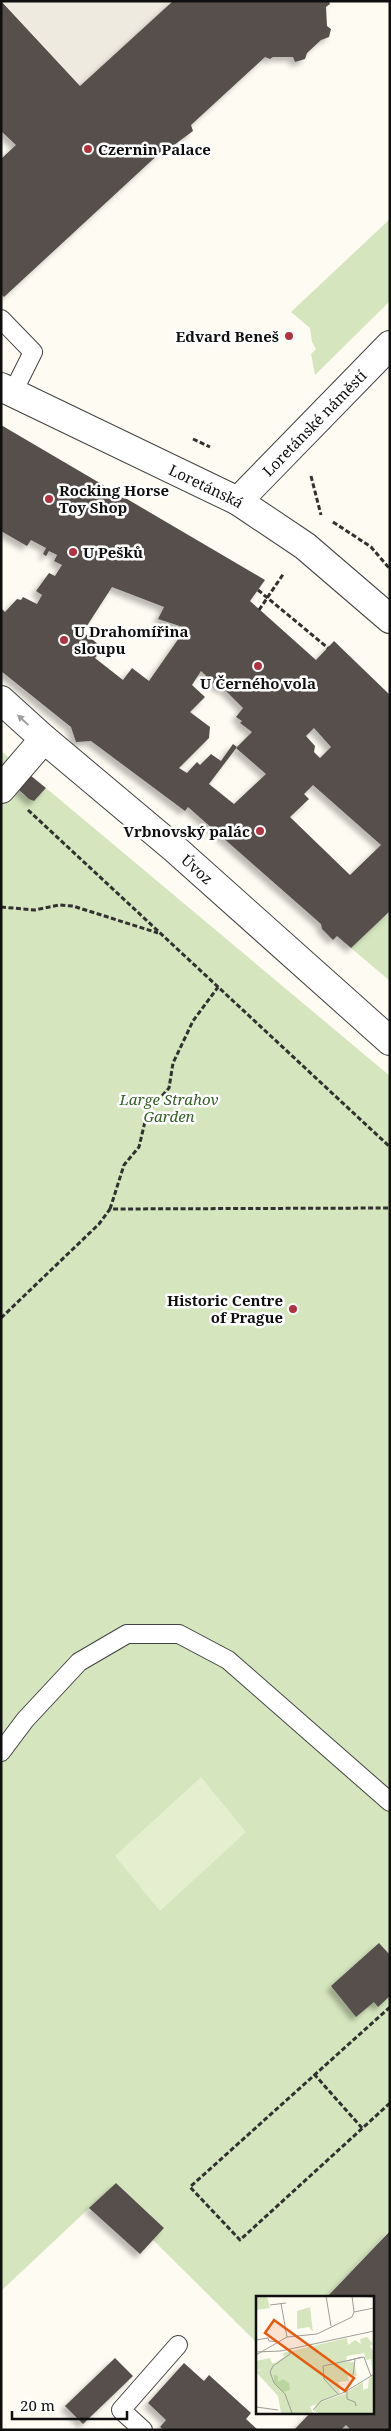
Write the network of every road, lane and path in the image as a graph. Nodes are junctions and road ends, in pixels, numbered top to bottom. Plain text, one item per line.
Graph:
1 (1, 320) edge
2 (390, 345) edge
3 (7, 389) edge
4 (309, 469) dead end
5 (238, 501) junction
6 (305, 546) junction
7 (258, 590) dead end
8 (267, 597) junction
9 (259, 610) dead end
10 (390, 619) edge
11 (328, 648) dead end
12 (1, 700) edge
13 (44, 740) junction
14 (2, 788) edge
15 (1, 908) edge
16 (161, 934) junction
17 (218, 988) junction
18 (390, 1041) edge
19 (390, 1147) edge
20 (390, 1208) edge
21 (110, 1209) junction
22 (1, 1318) edge
23 (1, 1752) edge
24 (390, 1802) edge
25 (390, 2007) edge
26 (314, 2074) junction
27 (390, 2103) edge
28 (362, 2128) junction
29 (178, 2345) dead end
30 (143, 2430) edge

1 - 3 lane
2 - 5 street, Loretánské náměstí
3 - 5 street, Loretánská
4 - 6 path
5 - 6 street, Loretánská
6 - 8 path
6 - 10 street, Loretánská
7 - 8 path
8 - 9 path
8 - 11 path
13 -> 12 street, Úvoz
13 - 14 street
13 - 18 street, Úvoz
14 - 16 path
15 - 16 path
16 - 17 path
17 - 19 path
17 - 21 path
20 - 21 path
21 - 22 path
23 - 24 lane
25 - 26 path
26 - 28 path
26 - 28 path
27 - 28 path
29 - 30 lane

